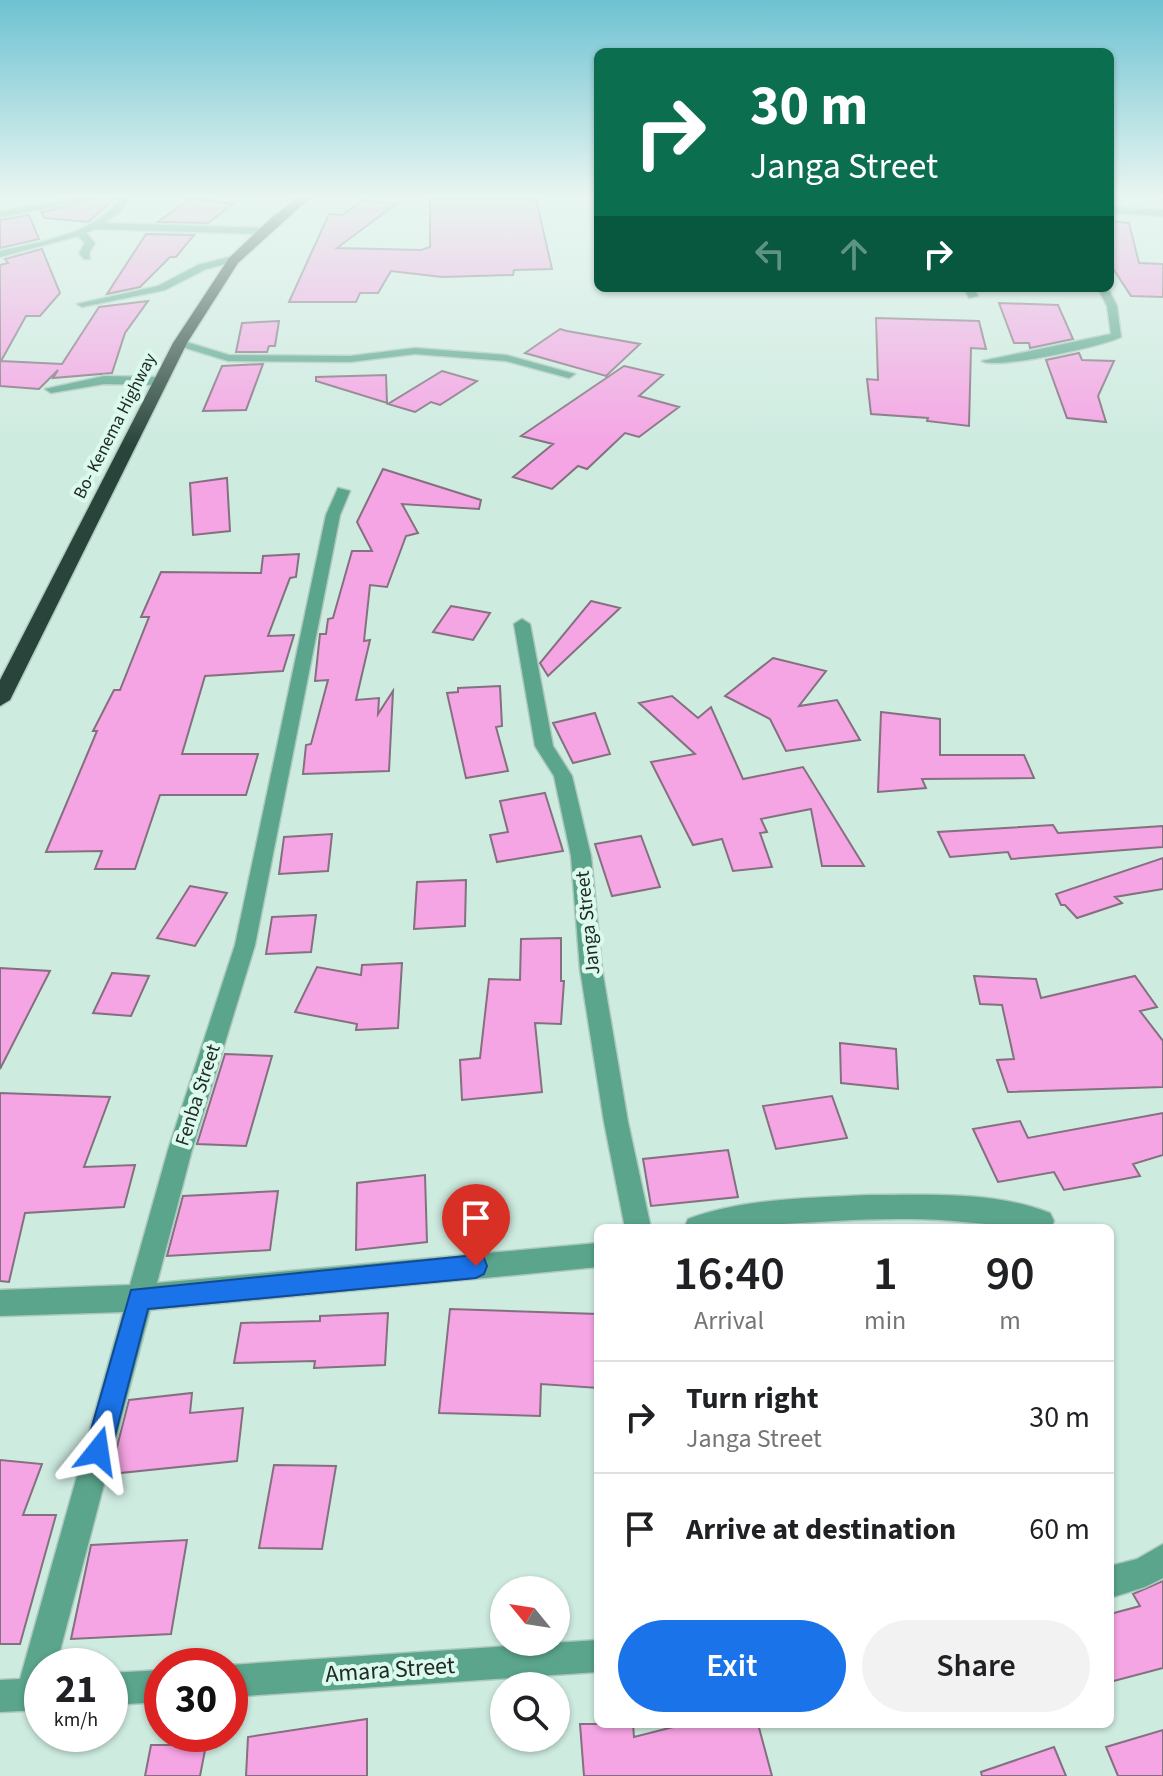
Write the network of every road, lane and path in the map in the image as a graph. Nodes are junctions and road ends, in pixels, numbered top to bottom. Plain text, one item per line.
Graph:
1 (177, 280) edge
2 (222, 280) edge
3 (1105, 292) edge
4 (82, 304) dead end
5 (180, 343) junction
6 (988, 361) dead end
7 (569, 374) dead end
8 (159, 381) junction
9 (51, 389) dead end
10 (343, 491) dead end
11 (522, 624) dead end
12 (0, 700) edge
13 (1041, 1221) dead end
14 (637, 1224) edge
15 (713, 1224) edge
16 (594, 1255) edge
17 (139, 1298) junction
18 (0, 1303) edge
19 (1163, 1559) edge
20 (1114, 1581) edge
21 (38, 1648) edge
22 (594, 1656) edge
23 (248, 1680) edge

1 - 4 street
2 - 5 highway, Bo- Kenema Highway
3 - 6 street
5 - 7 street
5 - 8 highway, Bo- Kenema Highway
8 - 9 street
8 - 12 highway, Bo- Kenema Highway
10 - 17 street, Fenba Street
11 - 14 street, Janga Street
13 - 15 street
16 - 17 street
17 - 18 street
17 - 21 street, Fenba Street
19 - 20 street
22 - 23 street, Amara Street

